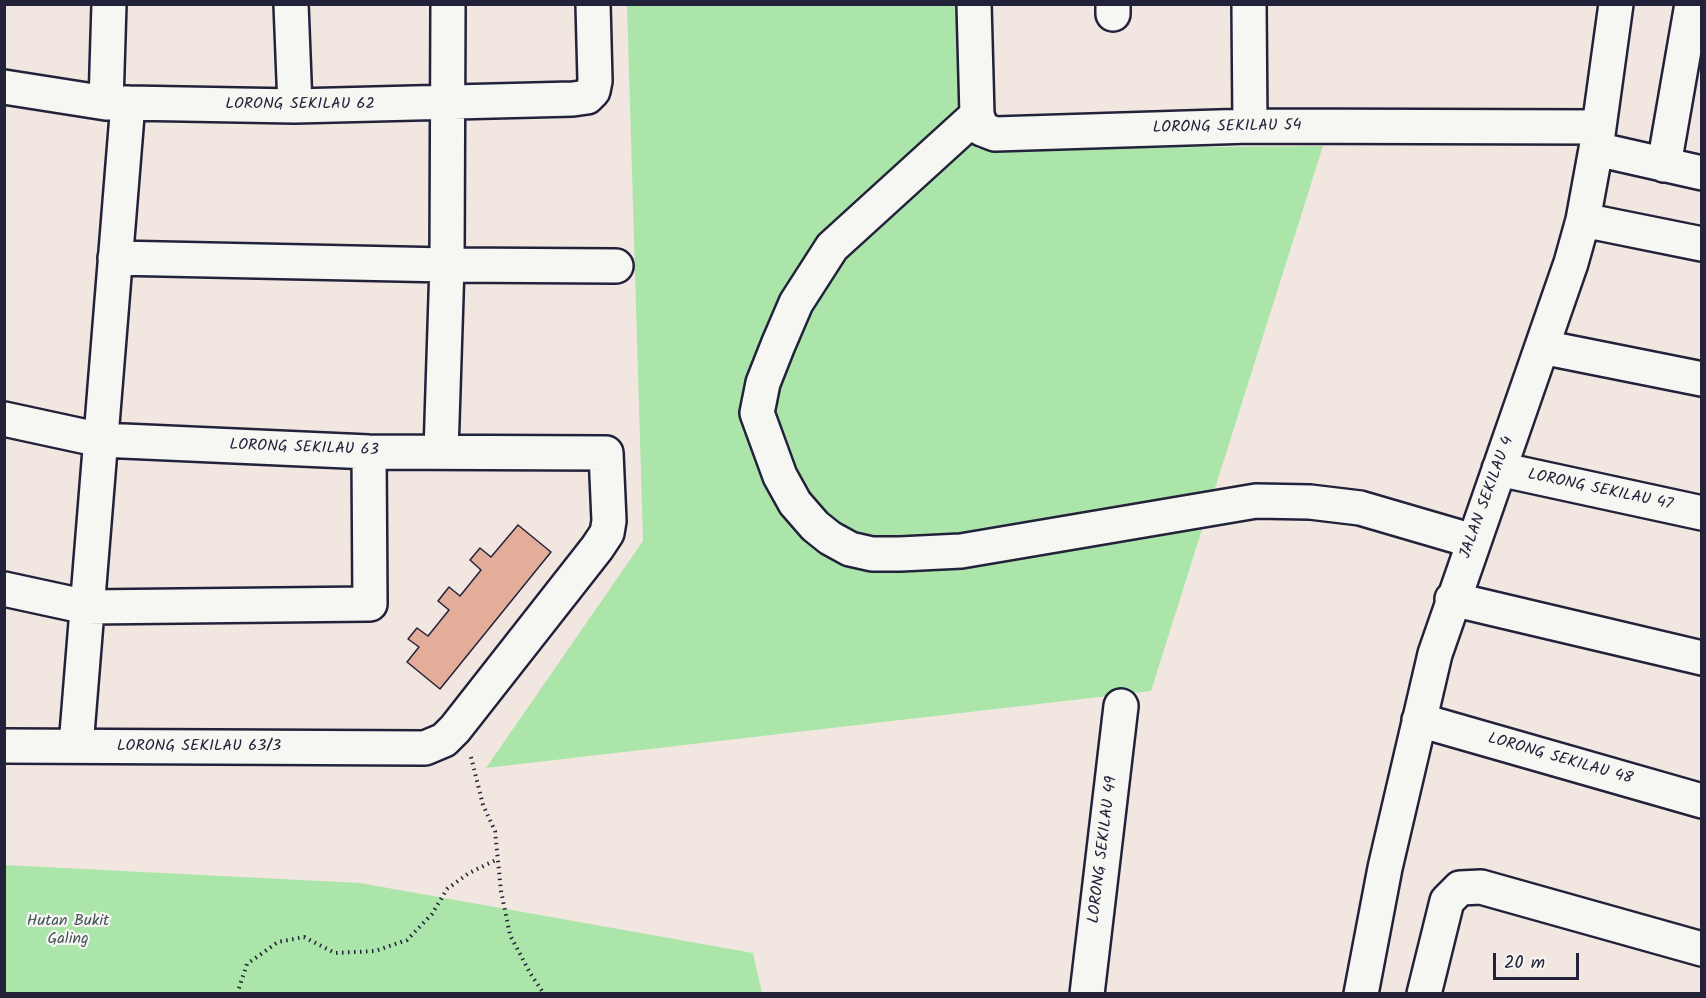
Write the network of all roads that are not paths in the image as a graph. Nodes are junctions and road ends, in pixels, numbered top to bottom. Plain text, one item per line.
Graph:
1 (109, 4) edge
2 (291, 4) edge
3 (448, 4) edge
4 (593, 4) edge
5 (974, 4) edge
6 (1249, 4) edge
7 (1616, 4) edge
8 (1692, 4) edge
9 (4, 87) edge
10 (117, 103) junction
11 (449, 103) junction
12 (295, 106) junction
13 (977, 115) junction
14 (1250, 126) junction
15 (1598, 138) junction
16 (1664, 165) junction
17 (1701, 173) edge
18 (1583, 220) junction
19 (1701, 244) edge
20 (115, 258) junction
21 (447, 265) junction
22 (615, 266) dead end
23 (1542, 346) junction
24 (1701, 379) edge
25 (4, 419) edge
26 (101, 440) junction
27 (369, 452) junction
28 (441, 452) junction
29 (606, 453) joint
30 (1499, 469) junction
31 (1701, 513) edge
32 (1473, 541) junction
33 (4, 589) edge
34 (1452, 600) junction
35 (87, 608) junction
36 (1701, 658) edge
37 (1121, 706) dead end
38 (1419, 720) junction
39 (4, 746) edge
40 (76, 746) junction
41 (1701, 801) edge
42 (1701, 949) edge
43 (1087, 993) edge
44 (1361, 993) edge
45 (1424, 993) edge

1 - 10 street
2 - 12 street
3 - 11 street
4 - 11 street, LORONG SEKILAU 62
5 - 13 street
6 - 14 street
7 - 15 street, JALAN SEKILAU 4
8 - 16 street
9 - 10 street, LORONG SEKILAU 62
10 - 12 street, LORONG SEKILAU 62
10 - 20 street
11 - 12 street, LORONG SEKILAU 62
11 - 21 street
13 - 14 street, LORONG SEKILAU 54
13 - 32 street
14 - 15 street, LORONG SEKILAU 54
15 - 16 street, LORONG SEKILAU 54
15 - 18 street, JALAN SEKILAU 4
16 - 17 street, LORONG SEKILAU 54
18 - 19 street
18 - 23 street, JALAN SEKILAU 4
20 - 21 street
20 - 26 street
21 - 22 street
21 - 28 street
23 - 24 street
23 - 30 street, JALAN SEKILAU 4
25 - 26 street, LORONG SEKILAU 63
26 - 27 street, LORONG SEKILAU 63
26 - 35 street
27 - 28 street, LORONG SEKILAU 63
27 - 35 street
28 - 29 street, LORONG SEKILAU 63
29 - 40 street, LORONG SEKILAU 63/3
30 - 31 street, LORONG SEKILAU 47
30 - 32 street, JALAN SEKILAU 4
32 - 34 street, JALAN SEKILAU 4
33 - 35 street
34 - 36 street
34 - 38 street, JALAN SEKILAU 4
35 - 40 street
37 - 43 street, LORONG SEKILAU 49
38 - 41 street, LORONG SEKILAU 48
38 - 44 street, JALAN SEKILAU 4
39 - 40 street, LORONG SEKILAU 63/3
42 - 45 street

